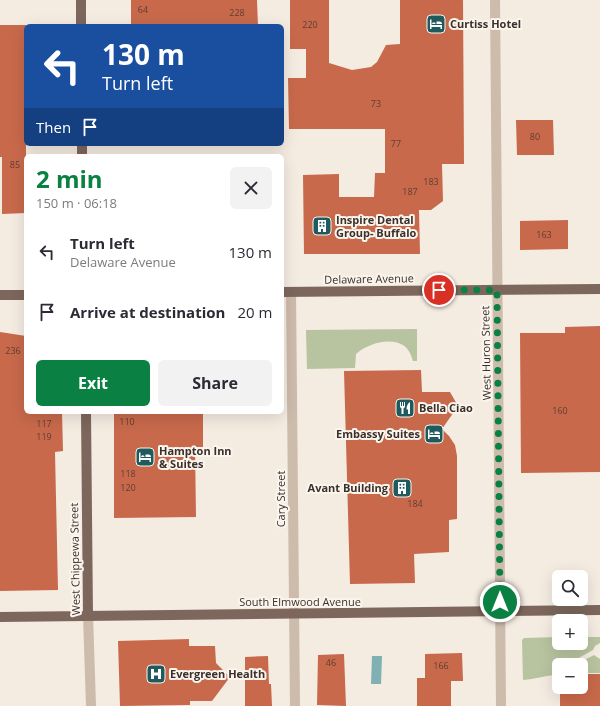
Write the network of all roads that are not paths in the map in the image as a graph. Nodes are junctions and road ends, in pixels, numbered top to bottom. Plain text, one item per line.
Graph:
1 (81, 0) edge
2 (495, 0) edge
3 (81, 24) edge
4 (600, 289) edge
5 (497, 290) junction
6 (287, 292) edge
7 (0, 295) edge
8 (24, 295) edge
9 (86, 414) edge
10 (600, 610) edge
11 (500, 612) junction
12 (295, 614) junction
13 (88, 615) junction
14 (0, 617) edge
15 (91, 706) edge
16 (296, 706) edge
17 (501, 706) edge

1 - 3 main road
2 - 5 street, West Huron Street
4 - 5 main road, Delaware Avenue
5 - 6 main road, Delaware Avenue
5 - 11 street, West Huron Street
6 - 12 street, Cary Street
7 - 8 main road
9 - 13 main road, West Chippewa Street
10 - 11 main road, South Elmwood Avenue
11 - 12 main road, South Elmwood Avenue
11 - 17 street, West Huron Street
12 - 13 main road, South Elmwood Avenue
12 - 16 street, Cary Street
13 - 14 main road, South Elmwood Avenue
13 - 15 street, West Chippewa Street

